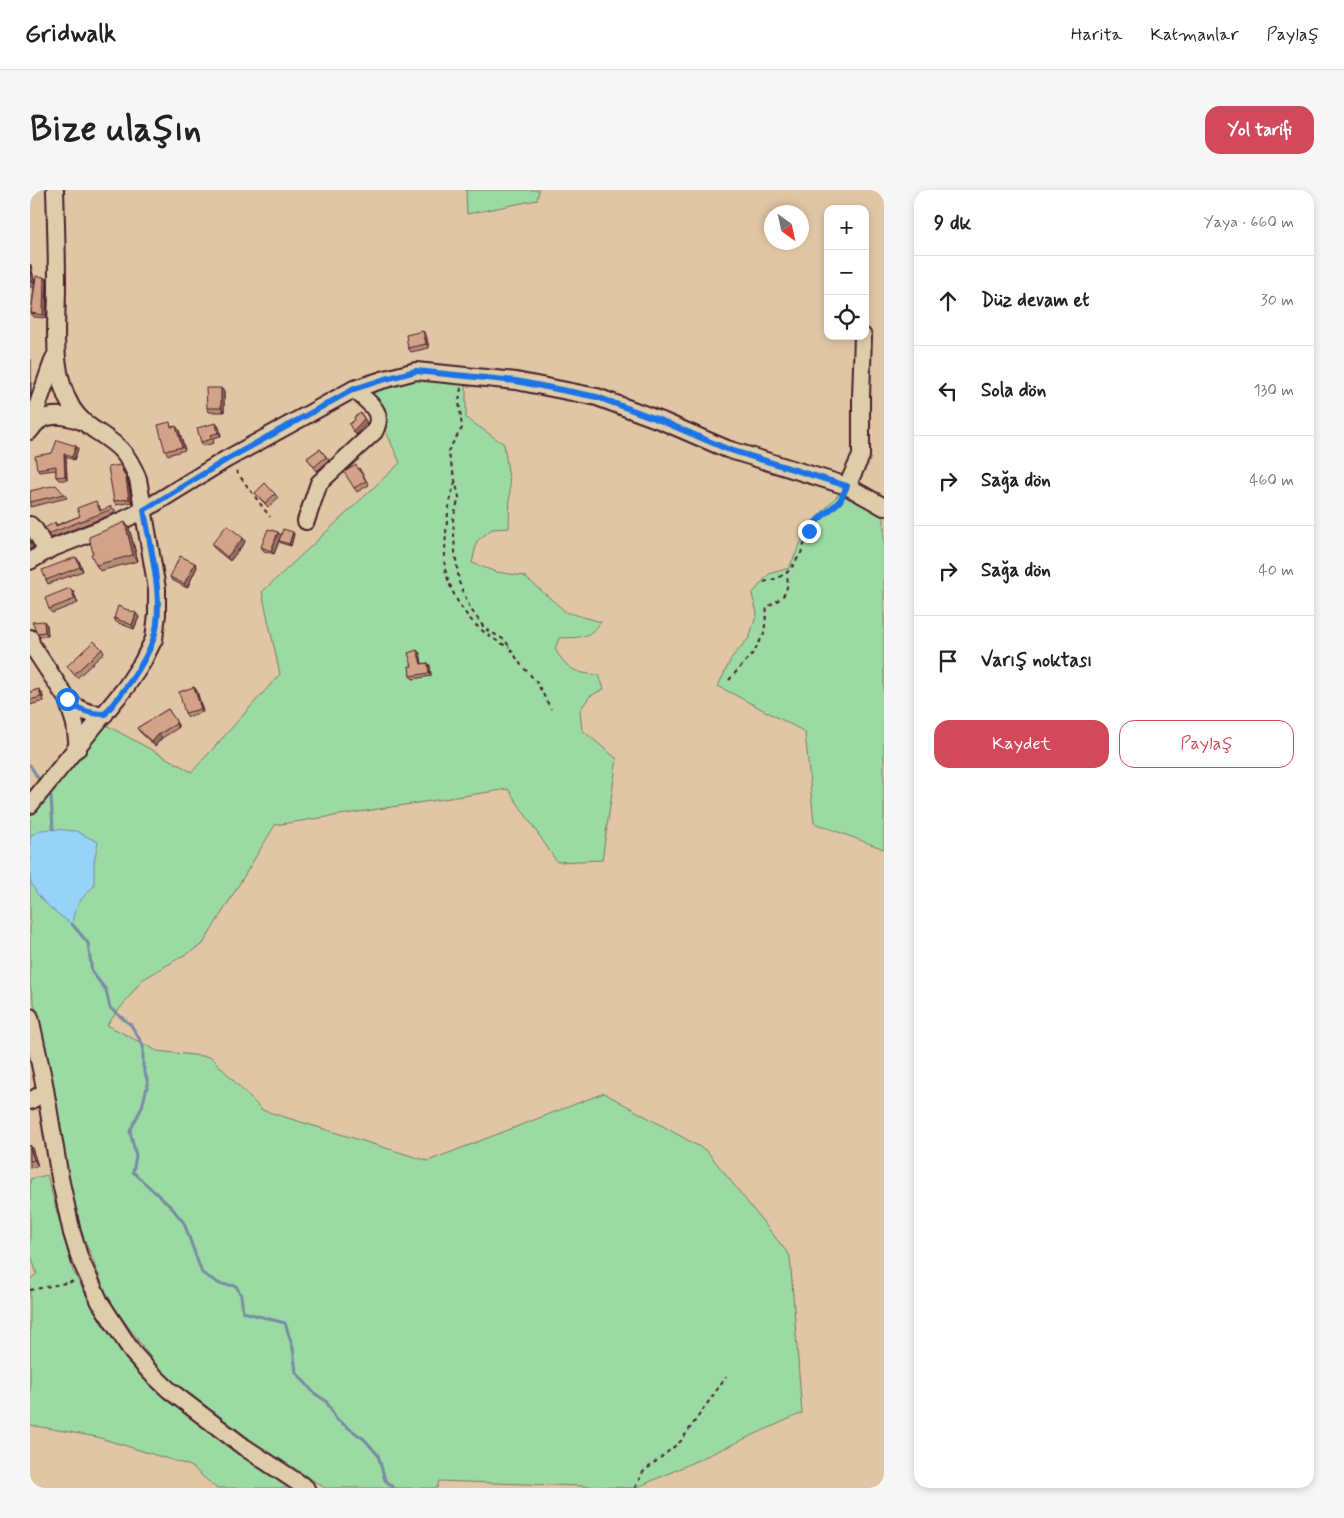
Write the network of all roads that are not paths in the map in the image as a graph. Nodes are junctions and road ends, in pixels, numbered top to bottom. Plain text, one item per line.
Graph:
1 (55, 190) edge
2 (864, 340) edge
3 (56, 351) junction
4 (354, 389) junction
5 (81, 421) junction
6 (30, 427) edge
7 (30, 431) edge
8 (847, 486) junction
9 (884, 507) edge
10 (144, 510) junction
11 (306, 521) dead end
12 (30, 525) edge
13 (47, 551) junction
14 (30, 562) edge
15 (30, 638) edge
16 (67, 699) junction
17 (105, 714) junction
18 (78, 748) junction
19 (30, 805) edge
20 (30, 1017) edge
21 (46, 1092) junction
22 (30, 1101) edge
23 (306, 1488) edge

1 - 3 street
2 - 8 street
3 - 5 street
3 - 6 street
4 - 8 street
4 - 10 street
4 - 11 street
5 - 7 street
5 - 10 street
8 - 9 street
10 - 13 street
10 - 17 street
12 - 13 street
13 - 14 street
15 - 16 street
16 - 17 street
16 - 18 street
17 - 18 street
18 - 19 street
20 - 21 street
21 - 22 street
21 - 23 street

